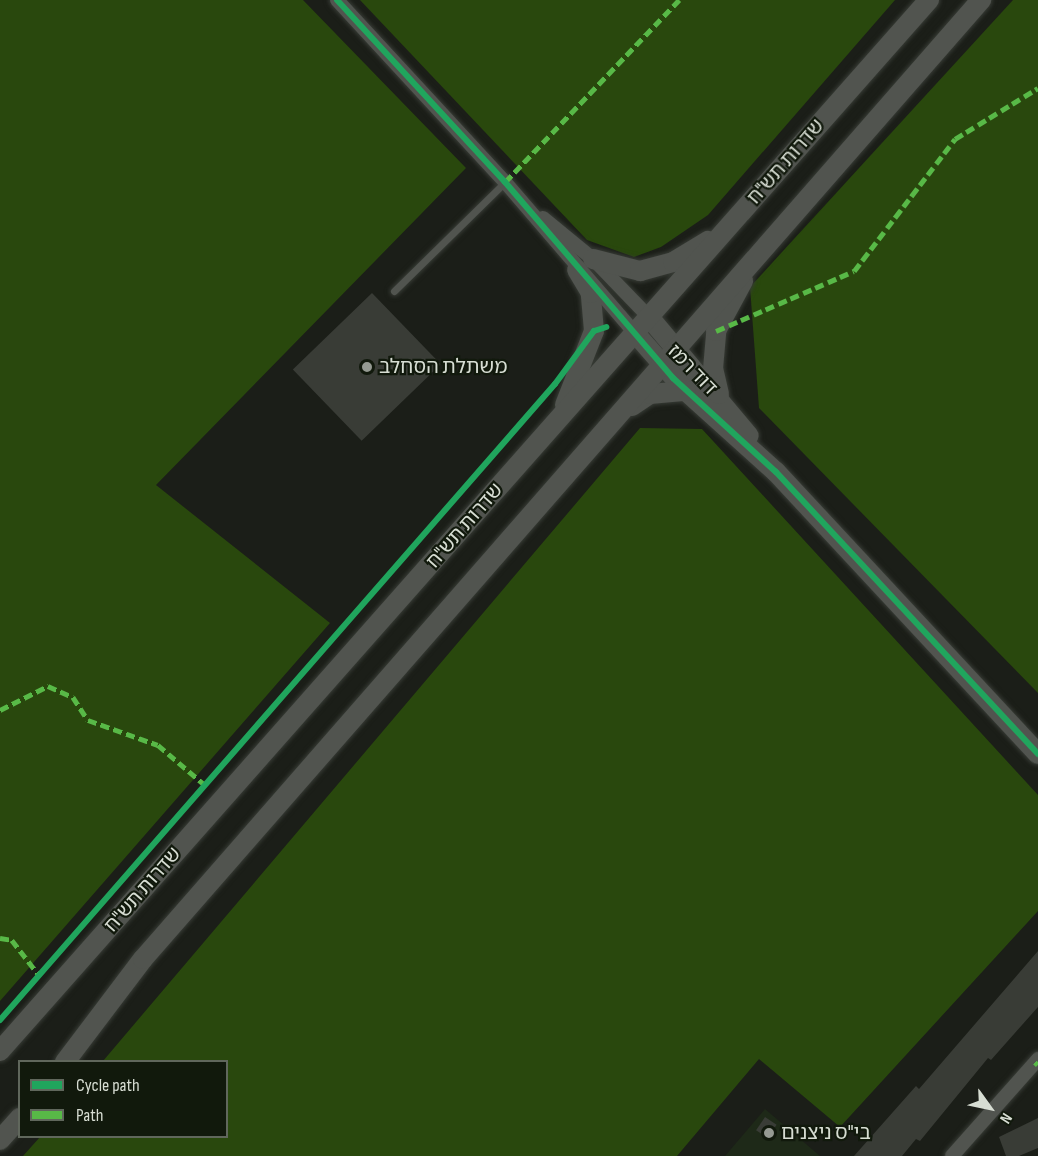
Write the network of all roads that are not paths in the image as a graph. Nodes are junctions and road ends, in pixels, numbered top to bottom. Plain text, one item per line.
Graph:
1 (337, 0) edge
2 (928, 0) edge
3 (981, 0) edge
4 (505, 182) junction
5 (520, 200) junction
6 (728, 228) junction
7 (762, 248) junction
8 (585, 264) junction
9 (394, 291) dead end
10 (649, 317) junction
11 (635, 333) junction
12 (676, 348) junction
13 (661, 364) junction
14 (686, 391) junction
15 (720, 398) junction
16 (560, 417) junction
17 (610, 422) junction
18 (776, 472) junction
19 (1037, 753) edge
20 (0, 1051) edge
21 (66, 1060) edge
22 (1037, 1062) edge
23 (18, 1120) edge
24 (0, 1140) edge
25 (952, 1156) edge

1 - 4 street, דוד רמז
2 - 6 main road, שדרות תש"ח
3 - 7 main road, שדרות תש"ח
4 - 5 street, דוד רמז
4 - 9 lane
5 - 8 street, דוד רמז
5 - 8 street, דוד רמז
6 - 8 main road
6 - 10 main road, שדרות תש"ח
7 - 12 main road, שדרות תש"ח
7 - 15 main road
8 - 10 street, דוד רמז
8 - 11 street, דוד רמז
8 - 16 main road
10 - 11 main road, שדרות תש"ח
10 - 12 main road, דוד רמז
11 - 13 main road, דוד רמז
11 - 16 main road, שדרות תש"ח
12 - 13 main road, שדרות תש"ח
12 - 15 main road, דוד רמז
13 - 14 main road, דוד רמז
13 - 17 main road, שדרות תש"ח
14 - 17 main road
14 - 18 main road, דוד רמז
15 - 18 main road, דוד רמז
16 - 20 main road, שדרות תש"ח
17 - 21 main road, שדרות תש"ח
18 - 19 main road, דוד רמז
22 - 25 street
23 - 24 main road

